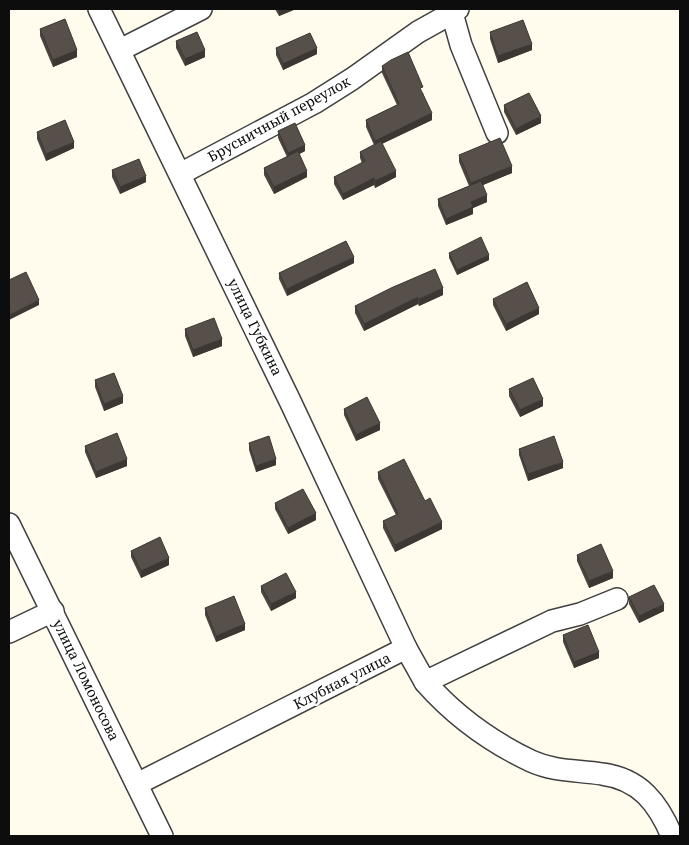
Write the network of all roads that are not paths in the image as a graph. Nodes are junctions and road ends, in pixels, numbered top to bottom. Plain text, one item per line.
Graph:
1 (99, 9) edge
2 (202, 9) edge
3 (455, 11) edge
4 (120, 50) junction
5 (497, 132) dead end
6 (180, 174) junction
7 (9, 524) edge
8 (617, 599) dead end
9 (53, 612) junction
10 (9, 632) edge
11 (406, 648) junction
12 (425, 682) junction
13 (137, 784) junction
14 (162, 836) edge
15 (672, 836) edge

1 - 4 street, улица Губкина
2 - 4 street
3 - 5 street
3 - 6 street, Брусничный переулок
4 - 6 street, улица Губкина
6 - 11 street, улица Губкина
7 - 9 street, улица Ломоносова
8 - 12 street
9 - 10 street
9 - 13 street, улица Ломоносова
11 - 12 street, Клубная улица
11 - 13 street, Клубная улица
12 - 15 street, Клубная улица
13 - 14 street, улица Ломоносова

